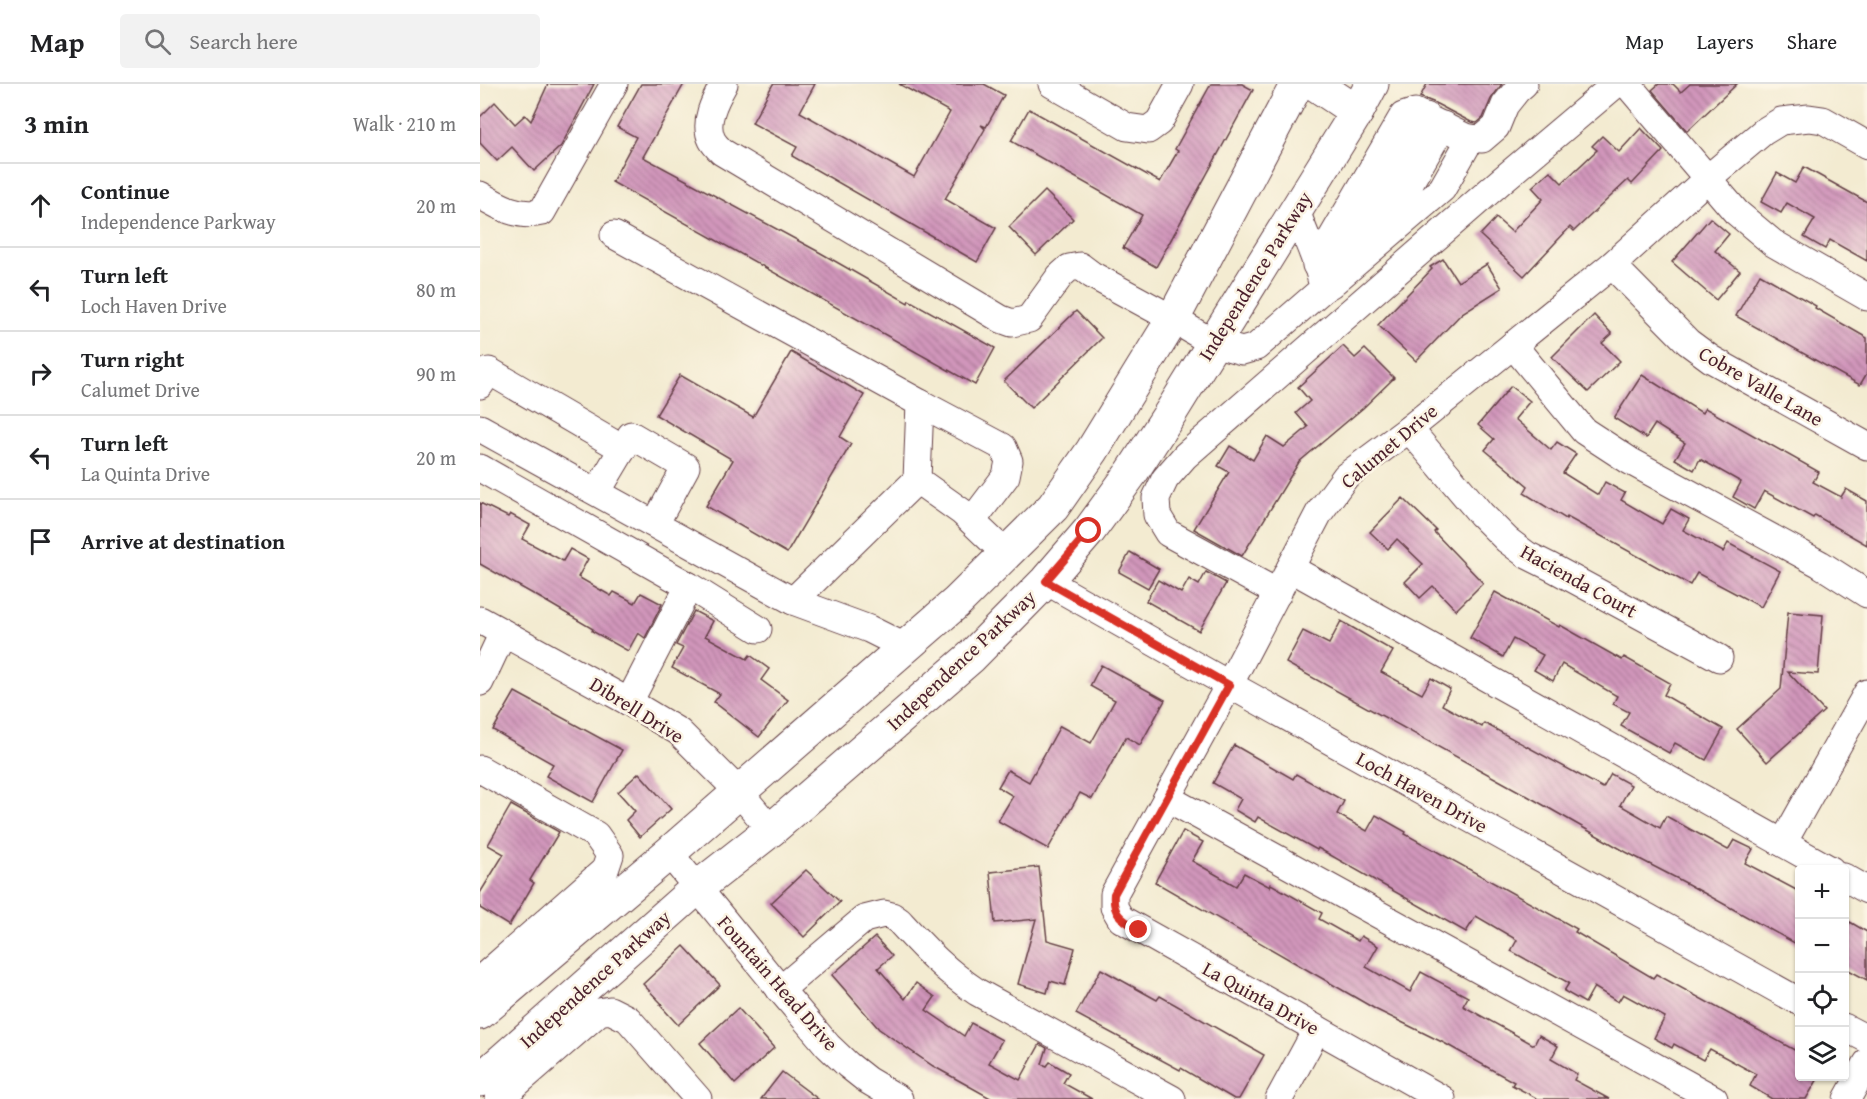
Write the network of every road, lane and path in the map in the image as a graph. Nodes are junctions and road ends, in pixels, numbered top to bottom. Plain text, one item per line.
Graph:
1 (614, 84) edge
2 (723, 84) edge
3 (1052, 84) edge
4 (1180, 84) edge
5 (1297, 84) edge
6 (1315, 84) edge
7 (1524, 84) edge
8 (1616, 84) edge
9 (1627, 84) edge
10 (1365, 98) edge
11 (1443, 125) junction
12 (1867, 145) edge
13 (1707, 179) junction
14 (480, 195) edge
15 (1296, 210) junction
16 (1394, 230) junction
17 (614, 235) dead end
18 (1373, 248) junction
19 (1351, 266) junction
20 (1612, 266) junction
21 (1323, 279) junction
22 (1867, 297) edge
23 (1173, 319) junction
24 (1213, 343) junction
25 (1513, 345) junction
26 (480, 385) edge
27 (920, 402) junction
28 (480, 428) edge
29 (1409, 429) junction
30 (1867, 446) edge
31 (623, 449) junction
32 (480, 468) edge
33 (917, 480) junction
34 (589, 488) junction
35 (972, 521) junction
36 (654, 524) junction
37 (1006, 554) junction
38 (1290, 568) junction
39 (1046, 581) junction
40 (689, 586) junction
41 (1278, 592) junction
42 (1867, 594) edge
43 (793, 600) junction
44 (480, 620) edge
45 (758, 629) dead end
46 (503, 633) junction
47 (905, 647) junction
48 (1719, 658) dead end
49 (480, 682) edge
50 (1229, 685) junction
51 (1867, 693) edge
52 (629, 702) junction
53 (480, 769) edge
54 (739, 792) junction
55 (1167, 798) junction
56 (771, 830) junction
57 (1783, 843) junction
58 (669, 853) junction
59 (1822, 865) edge
60 (1123, 877) joint
61 (1849, 879) edge
62 (697, 888) junction
63 (1867, 890) edge
64 (480, 980) edge
65 (780, 990) junction
66 (1795, 999) edge
67 (480, 1013) edge
68 (1317, 1029) junction
69 (1849, 1029) edge
70 (1867, 1039) edge
71 (1867, 1063) edge
72 (480, 1080) edge
73 (499, 1099) edge
74 (698, 1099) edge
75 (899, 1099) edge
76 (1172, 1099) edge
77 (1280, 1099) edge
78 (1442, 1099) edge
79 (1714, 1099) edge
80 (1847, 1099) edge

1 - 14 street
2 - 23 street
3 - 4 street
5 - 23 main road
6 - 10 main road
7 - 11 street
8 - 41 street
9 - 13 street
10 - 15 main road, Independence Parkway
11 - 16 street
11 - 16 street
11 - 18 street
11 - 19 street
11 - 21 street
12 - 13 street, Calumet Drive
13 - 20 street, Calumet Drive
13 - 22 street
15 - 21 street
15 - 24 main road, Independence Parkway
16 - 18 street
17 - 27 street
18 - 19 street
19 - 21 street
20 - 25 street, Calumet Drive
20 - 30 street, Cobre Valle Lane
21 - 24 street
23 - 24 street
23 - 37 main road
24 - 39 main road, Independence Parkway
25 - 29 street, Calumet Drive
25 - 42 street
26 - 31 street
27 - 33 street
27 - 35 street
28 - 34 street
29 - 38 street, Calumet Drive
29 - 48 street, Hacienda Court
31 - 34 street
31 - 36 street
32 - 40 street
33 - 35 street
33 - 43 street
34 - 36 street
35 - 37 street
36 - 43 street
37 - 39 main road
37 - 47 main road
38 - 41 street, Calumet Drive
38 - 57 street
39 - 50 street, Loch Haven Drive
39 - 56 main road, Independence Parkway
40 - 45 street
40 - 52 street
41 - 50 street, Calumet Drive
43 - 47 street
44 - 46 street, Dibrell Drive
46 - 49 street
46 - 52 street, Dibrell Drive
47 - 54 main road
50 - 55 street, Calumet Drive
50 - 66 street, Loch Haven Drive
51 - 57 street
52 - 54 street, Dibrell Drive
53 - 64 street
54 - 56 street, Dibrell Drive
54 - 58 main road
55 - 60 street, Calumet Drive
55 - 79 street
56 - 62 main road, Independence Parkway
57 - 59 street
58 - 62 street, Fountain Head Drive
58 - 67 main road
60 - 68 street, La Quinta Drive
61 - 63 street
62 - 65 street, Fountain Head Drive
62 - 72 main road, Independence Parkway
65 - 75 street, Fountain Head Drive
65 - 76 street
68 - 77 street
68 - 78 street, La Quinta Drive
69 - 70 street
71 - 80 street
73 - 74 street

